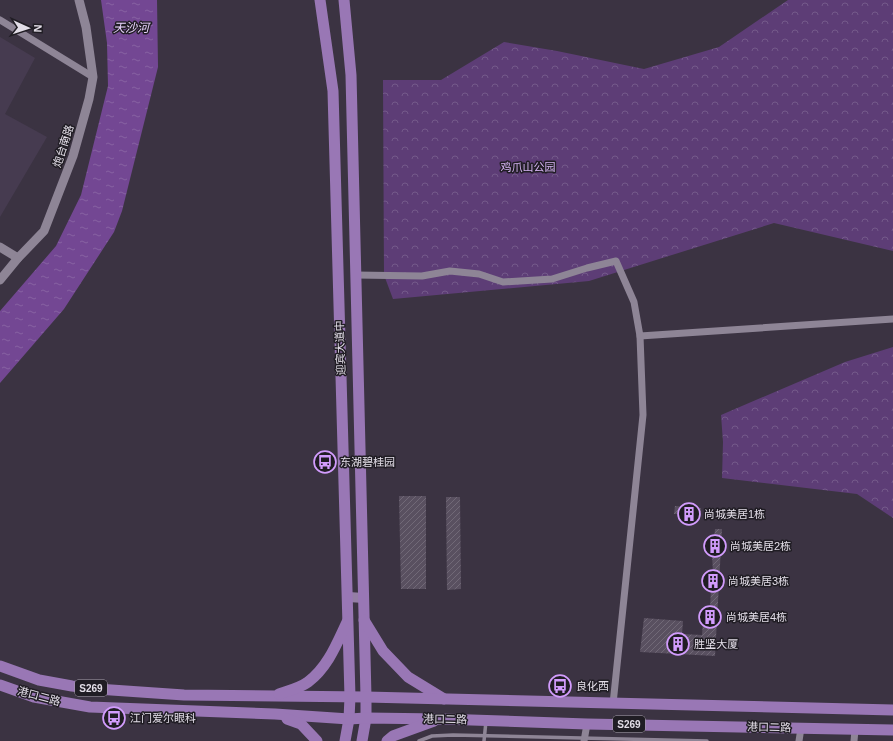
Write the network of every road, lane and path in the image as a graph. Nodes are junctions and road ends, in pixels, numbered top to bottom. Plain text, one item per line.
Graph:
1 (79, 0) edge
2 (320, 0) edge
3 (344, 0) edge
4 (0, 20) edge
5 (93, 77) junction
6 (0, 247) edge
7 (18, 258) junction
8 (356, 275) junction
9 (0, 280) edge
10 (893, 319) edge
11 (640, 336) junction
12 (348, 597) junction
13 (364, 598) junction
14 (348, 619) junction
15 (364, 619) junction
16 (0, 666) edge
17 (0, 684) edge
18 (184, 695) junction
19 (274, 696) junction
20 (350, 697) junction
21 (366, 697) junction
22 (445, 699) junction
23 (490, 701) junction
24 (613, 704) junction
25 (893, 710) edge
26 (184, 711) junction
27 (275, 714) junction
28 (366, 718) junction
29 (349, 719) junction
30 (441, 719) junction
31 (488, 720) junction
32 (587, 724) junction
33 (801, 728) junction
34 (855, 730) junction
35 (893, 730) edge
36 (485, 736) junction
37 (584, 740) edge
38 (317, 741) edge
39 (345, 741) edge
40 (362, 741) edge
41 (387, 741) edge
42 (420, 741) edge
43 (484, 741) edge
44 (707, 741) edge
45 (799, 741) edge
46 (854, 741) edge

1 - 5 street, 炮台南路
2 - 12 main road, 迎宾大道中
3 - 8 main road, 迎宾大道中
4 - 5 street
5 - 7 street, 炮台南路
6 - 7 street
7 - 9 street, 炮台南路
8 - 11 street
8 - 13 main road, 迎宾大道中
10 - 11 street
11 - 24 street
12 - 13 main road
12 - 14 main road, 迎宾大道中
13 - 15 main road, 迎宾大道中
14 - 19 main road
14 - 20 main road, 迎宾大道中
15 - 21 main road, 迎宾大道中
15 - 22 main road
16 - 18 main road, 港口二路 / S269
17 - 26 main road, 港口二路 / S269
18 - 19 main road, 港口二路 / S269
18 - 26 main road
19 - 20 main road, 港口二路 / S269
20 - 21 main road, 港口二路 / S269
20 - 29 main road, 迎宾大道中
21 - 22 main road, 港口二路 / S269
21 - 28 main road, 迎宾大道中
22 - 23 main road, 港口二路 / S269
23 - 24 main road, 港口二路 / S269
23 - 31 main road
24 - 25 main road, 港口二路 / S269
26 - 27 main road, 港口二路 / S269
27 - 29 main road, 港口二路 / S269
27 - 38 main road
28 - 29 main road, 港口二路 / S269
28 - 30 main road, 港口二路 / S269
28 - 40 main road, 迎宾大道中
29 - 39 main road, 迎宾大道中
30 - 31 main road, 港口二路 / S269
30 - 41 main road
31 - 32 main road, 港口二路 / S269
31 - 36 lane
32 - 33 main road, 港口二路 / S269
32 - 37 street
33 - 34 main road, 港口二路 / S269
33 - 45 street
34 - 35 main road, 港口二路 / S269
34 - 46 street
36 - 37 lane
36 - 42 lane
36 - 43 lane
37 - 44 lane

